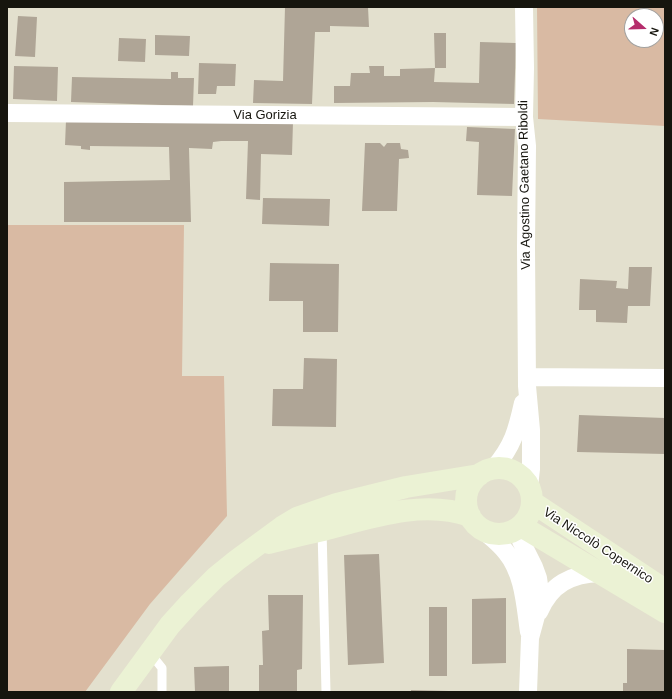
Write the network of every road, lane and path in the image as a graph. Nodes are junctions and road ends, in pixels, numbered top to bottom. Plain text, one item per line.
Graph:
1 (524, 7) edge
2 (7, 113) edge
3 (524, 116) junction
4 (665, 378) edge
5 (527, 382) junction
6 (487, 472) junction
7 (530, 494) junction
8 (319, 520) junction
9 (477, 523) junction
10 (520, 527) junction
11 (600, 573) junction
12 (665, 590) edge
13 (665, 612) edge
14 (536, 618) junction
15 (530, 638) junction
16 (150, 653) junction
17 (122, 692) edge
18 (162, 692) edge
19 (326, 692) edge
20 (528, 692) edge

1 - 3 street, Via Agostino Gaetano Riboldi
2 - 3 street, Via Gorizia
3 - 5 street, Via Agostino Gaetano Riboldi
4 - 5 street
5 - 6 street, Via Agostino Gaetano Riboldi
5 - 7 street, Via Agostino Gaetano Riboldi
6 - 7 street
6 - 8 street
6 - 9 street
7 - 10 street
7 - 12 street, Via Niccolò Copernico
8 - 9 street
8 - 16 street
8 - 19 lane
9 - 10 street
9 - 15 street
10 - 11 street, Via Niccolò Copernico
10 - 14 street
11 - 13 street, Via Niccolò Copernico
11 - 14 street, Via Niccolò Copernico
14 - 15 street
15 - 20 street
16 - 17 street
16 - 18 lane

